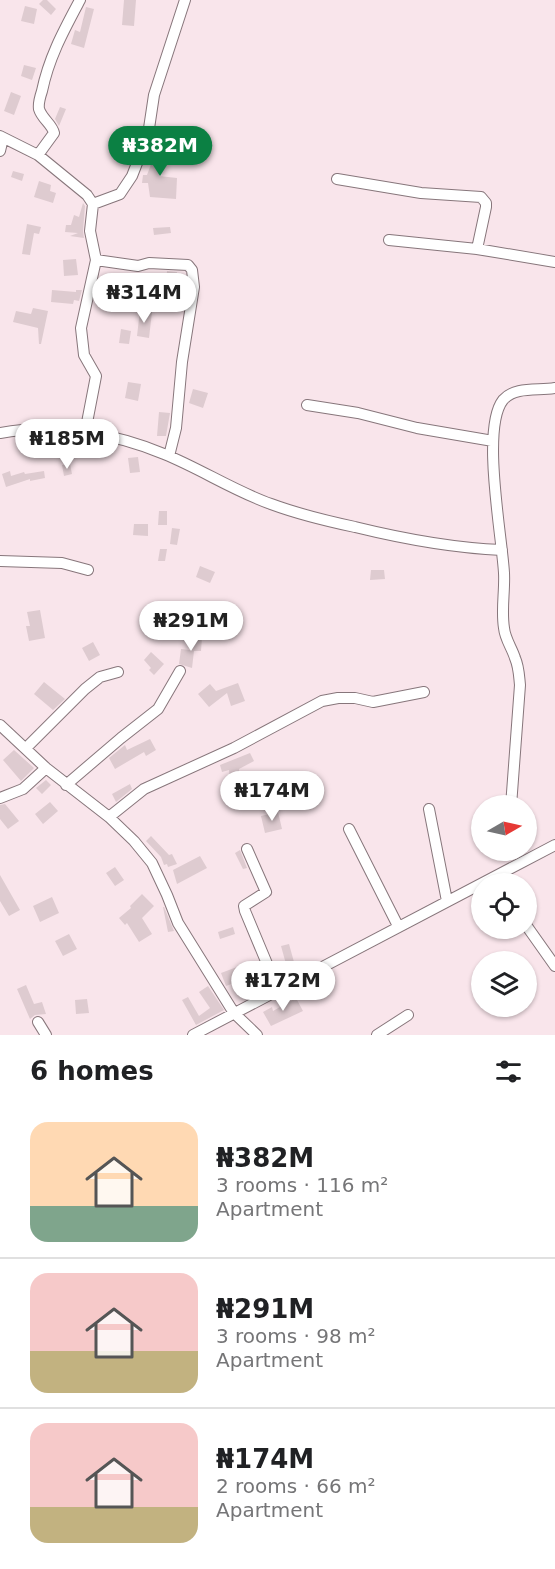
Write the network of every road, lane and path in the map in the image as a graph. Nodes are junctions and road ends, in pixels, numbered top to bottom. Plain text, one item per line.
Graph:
1 (80, 0) edge
2 (185, 0) edge
3 (1, 137) edge
4 (0, 151) edge
5 (38, 155) junction
6 (337, 179) dead end
7 (93, 204) junction
8 (389, 240) dead end
9 (477, 249) junction
10 (96, 260) junction
11 (555, 262) edge
12 (555, 388) edge
13 (307, 405) dead end
14 (0, 433) edge
15 (85, 433) junction
16 (493, 441) junction
17 (169, 456) junction
18 (502, 550) junction
19 (0, 561) edge
20 (88, 570) dead end
21 (180, 671) dead end
22 (118, 672) dead end
23 (424, 692) dead end
24 (0, 724) edge
25 (26, 748) junction
26 (46, 768) junction
27 (66, 785) junction
28 (511, 795) edge
29 (0, 798) edge
30 (429, 809) dead end
31 (109, 817) junction
32 (349, 829) dead end
33 (555, 845) edge
34 (247, 849) dead end
35 (537, 851) edge
36 (517, 861) edge
37 (504, 873) edge
38 (471, 891) edge
39 (447, 901) junction
40 (398, 926) junction
41 (536, 939) edge
42 (555, 966) edge
43 (279, 990) junction
44 (234, 1013) junction
45 (408, 1015) dead end
46 (38, 1022) dead end
47 (46, 1035) edge
48 (193, 1035) edge
49 (257, 1035) edge
50 (377, 1035) edge

1 - 5 street
2 - 7 street
3 - 4 street
3 - 5 street
5 - 7 street
6 - 9 street
7 - 10 street
8 - 9 street
9 - 11 street
10 - 15 street
10 - 17 street
12 - 16 street
13 - 16 street
14 - 15 street
15 - 17 street
16 - 18 street
17 - 18 street
18 - 28 street
19 - 20 street
21 - 27 street
22 - 25 street
23 - 31 street
24 - 25 street
25 - 26 street
26 - 27 street
26 - 29 street
27 - 31 street
30 - 39 street
31 - 44 street
32 - 40 street
33 - 35 street
34 - 43 street
36 - 37 street
38 - 39 street
39 - 40 street
40 - 43 street
41 - 42 street
43 - 44 street
44 - 48 street
44 - 49 street
45 - 50 street
46 - 47 street

